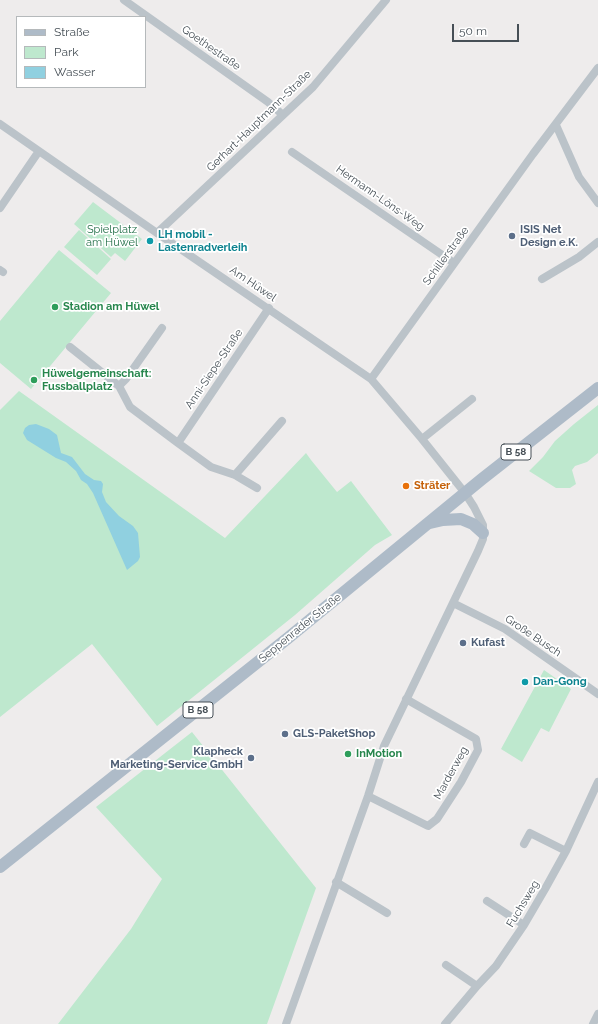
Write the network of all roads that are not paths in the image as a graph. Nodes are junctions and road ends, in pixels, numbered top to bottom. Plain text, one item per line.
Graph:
1 (124, 0) edge
2 (386, 0) edge
3 (598, 68) edge
4 (283, 115) junction
5 (0, 124) edge
6 (556, 125) junction
7 (39, 150) junction
8 (292, 152) dead end
9 (598, 203) edge
10 (0, 208) edge
11 (157, 233) junction
12 (598, 242) edge
13 (454, 263) junction
14 (542, 279) dead end
15 (269, 308) junction
16 (162, 328) dead end
17 (70, 347) dead end
18 (372, 379) junction
19 (119, 386) junction
20 (598, 388) edge
21 (472, 398) dead end
22 (282, 421) dead end
23 (422, 439) junction
24 (178, 443) junction
25 (235, 475) junction
26 (257, 488) dead end
27 (465, 493) junction
28 (427, 524) junction
29 (484, 534) junction
30 (453, 603) junction
31 (598, 694) edge
32 (406, 699) junction
33 (598, 782) edge
34 (368, 796) junction
35 (524, 844) dead end
36 (566, 851) junction
37 (0, 866) edge
38 (336, 882) junction
39 (487, 901) dead end
40 (387, 913) dead end
41 (524, 925) junction
42 (446, 965) dead end
43 (477, 986) junction
44 (598, 1014) edge
45 (286, 1024) edge
46 (445, 1024) edge
47 (593, 1024) edge

1 - 4 street, Goethestraße
2 - 4 street, Gerhart-Hauptmann-Straße
3 - 6 street
4 - 11 street, Gerhart-Hauptmann-Straße
5 - 7 street, Am Hüwel
6 - 9 street
6 - 13 street, Schillerstraße
7 - 10 street
7 - 11 street, Am Hüwel
8 - 13 street, Hermann-Löns-Weg
11 - 15 street, Am Hüwel
12 - 14 street
13 - 18 street, Schillerstraße
15 - 18 street, Am Hüwel
15 - 24 street, Anni-Siepe-Straße
16 - 19 street
17 - 19 street
18 - 23 street, Am Hüwel
19 - 24 street
20 - 27 main road, Seppenrader Straße / B 58
21 - 23 street
22 - 25 street
23 - 27 street, Am Hüwel
24 - 25 street
25 - 26 street
27 - 28 main road, Seppenrader Straße / B 58
27 - 29 street
28 - 29 main road
28 - 37 main road, Seppenrader Straße / B 58
29 - 30 street
30 - 31 street, Große Busch
30 - 32 street
32 - 34 street
32 - 34 street, Marderweg
33 - 36 street, Fuchsweg
34 - 38 street
35 - 36 street
36 - 41 street, Fuchsweg
38 - 40 street
38 - 45 street
39 - 41 street
41 - 43 street, Fuchsweg
42 - 43 street
43 - 46 street, Fuchsweg
44 - 47 street

